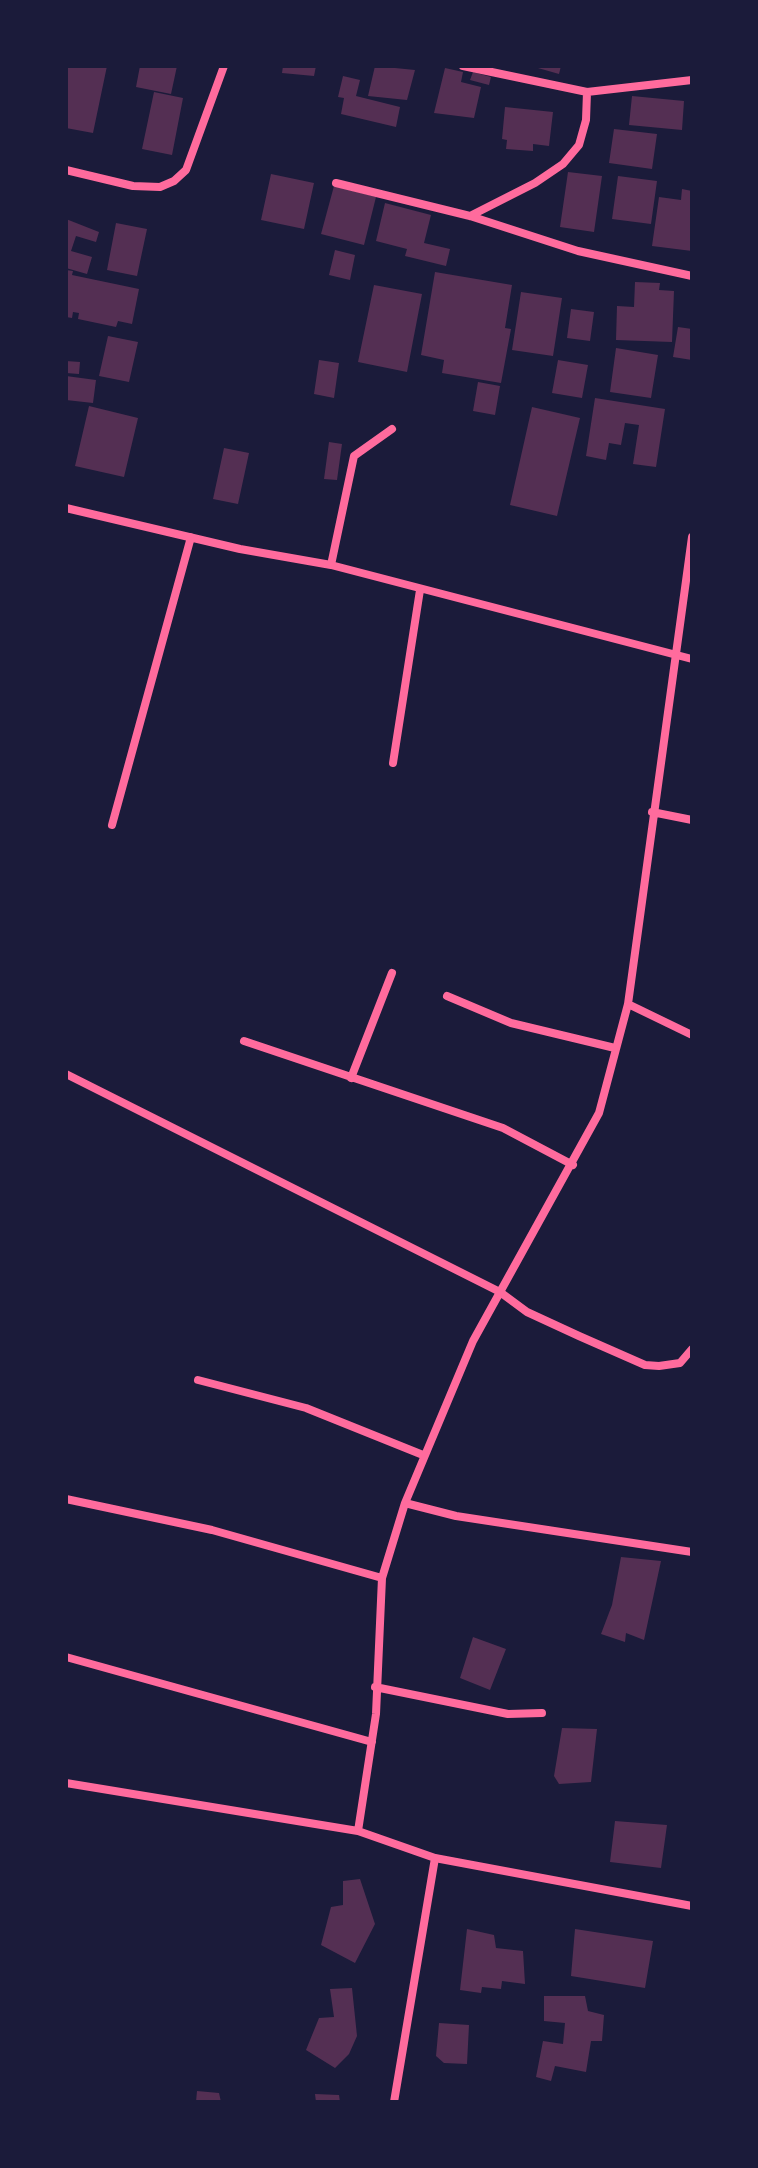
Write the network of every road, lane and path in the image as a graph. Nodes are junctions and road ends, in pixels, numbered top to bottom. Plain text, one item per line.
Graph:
1 (224, 66) edge
2 (463, 66) edge
3 (692, 80) edge
4 (587, 92) junction
5 (66, 170) edge
6 (336, 183) dead end
7 (470, 216) junction
8 (692, 276) edge
9 (392, 429) dead end
10 (66, 508) edge
11 (191, 537) junction
12 (692, 537) edge
13 (331, 565) junction
14 (420, 590) junction
15 (674, 652) junction
16 (692, 659) edge
17 (393, 763) dead end
18 (652, 812) junction
19 (692, 820) edge
20 (112, 825) dead end
21 (392, 973) dead end
22 (447, 996) dead end
23 (628, 1004) junction
24 (692, 1035) edge
25 (244, 1041) dead end
26 (615, 1048) junction
27 (66, 1074) edge
28 (351, 1078) junction
29 (573, 1165) junction
30 (500, 1292) junction
31 (692, 1349) edge
32 (198, 1380) dead end
33 (423, 1455) junction
34 (66, 1499) edge
35 (405, 1503) junction
36 (692, 1552) edge
37 (382, 1578) junction
38 (66, 1657) edge
39 (375, 1687) junction
40 (542, 1713) dead end
41 (372, 1742) junction
42 (66, 1783) edge
43 (358, 1831) junction
44 (435, 1858) junction
45 (692, 1906) edge
46 (394, 2102) edge

1 - 5 street
2 - 4 street
3 - 4 street
4 - 7 street
6 - 7 street
7 - 8 street
9 - 13 street
10 - 11 street
11 - 13 street
11 - 20 street
12 - 15 street
13 - 14 street
14 - 15 street
14 - 17 street
15 - 16 street
15 - 18 street
18 - 19 street
18 - 23 street
21 - 28 street
22 - 26 street
23 - 24 street
23 - 26 street
25 - 28 street
26 - 29 street
27 - 30 street
28 - 29 street
29 - 30 street
30 - 31 street
30 - 33 street
32 - 33 street
33 - 35 street
34 - 37 street
35 - 36 street
35 - 37 street
37 - 39 street
38 - 41 street
39 - 40 street
39 - 41 street
41 - 43 street
42 - 43 street
43 - 44 street
44 - 45 street
44 - 46 street

